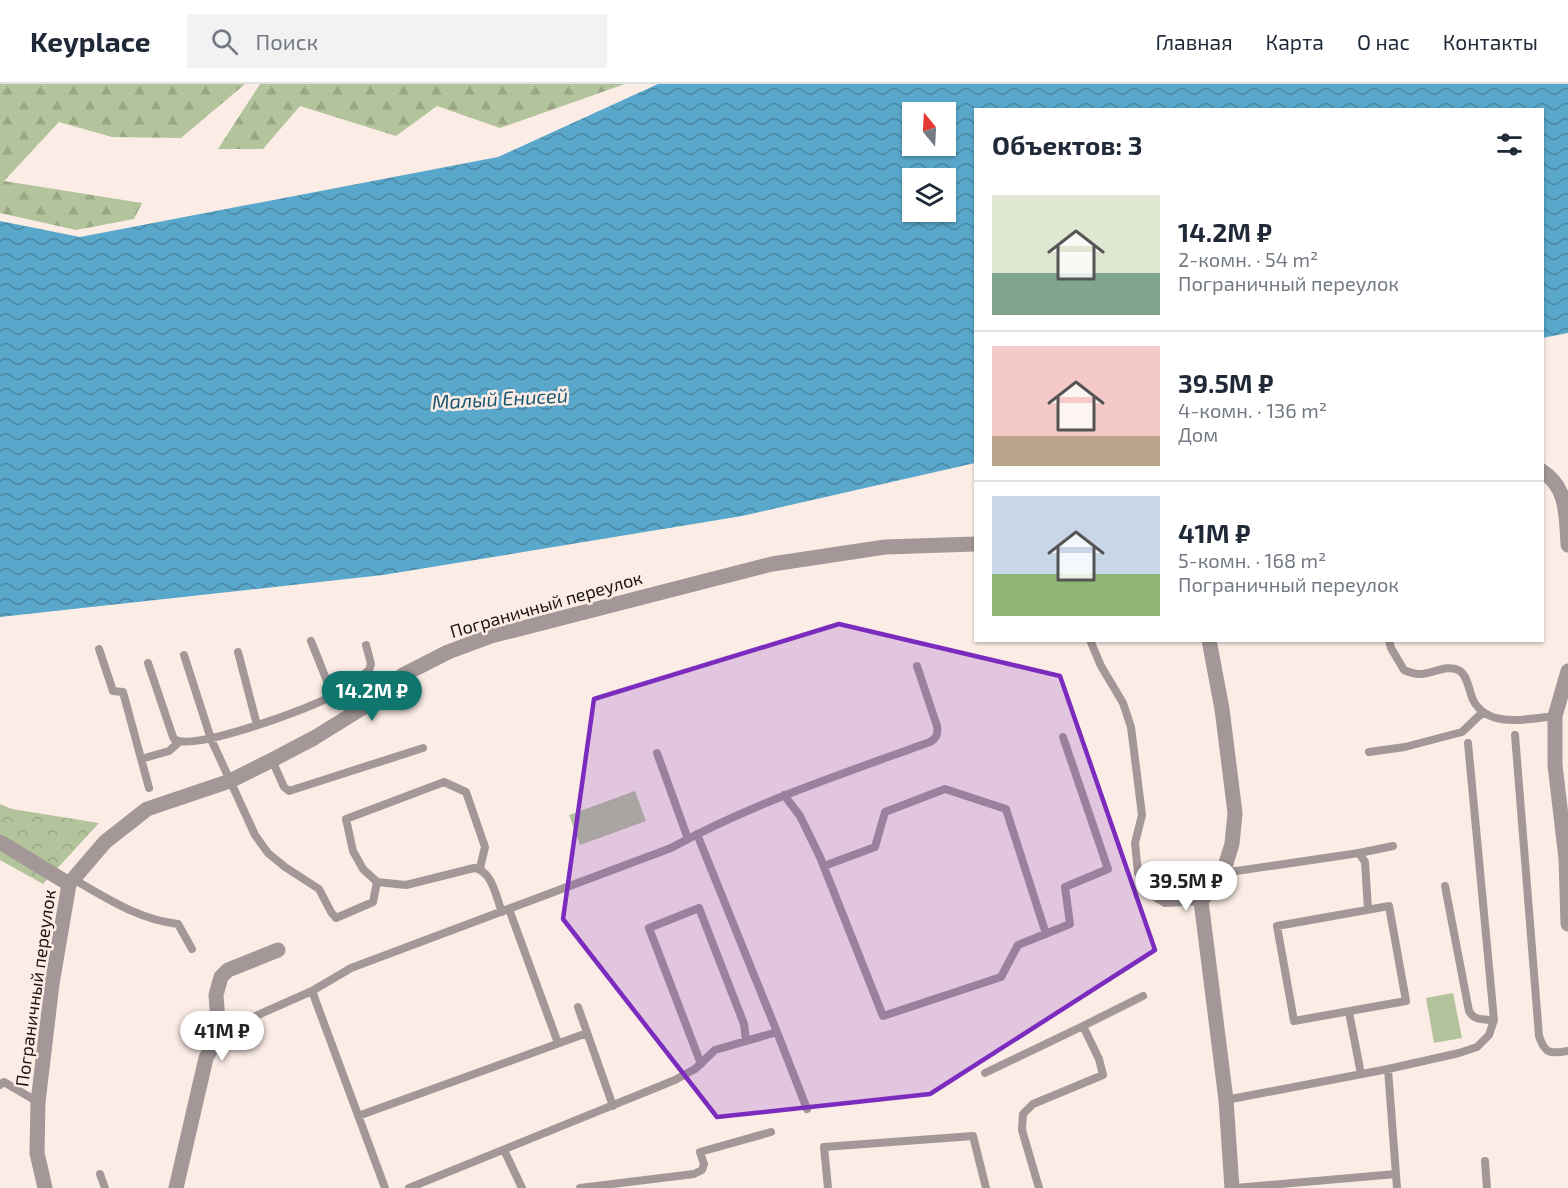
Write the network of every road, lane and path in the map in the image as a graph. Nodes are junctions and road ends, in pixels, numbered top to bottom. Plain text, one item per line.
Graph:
1 (1544, 472) edge
2 (974, 544) edge
3 (1568, 546) edge
4 (311, 642) dead end
5 (1091, 642) edge
6 (1209, 642) edge
7 (1389, 642) edge
8 (366, 645) dead end
9 (99, 649) dead end
10 (238, 652) dead end
11 (184, 655) dead end
12 (148, 663) dead end
13 (917, 666) dead end
14 (1568, 671) edge
15 (333, 696) junction
16 (1482, 712) junction
17 (1555, 716) junction
18 (257, 725) junction
19 (1515, 735) dead end
20 (1064, 737) dead end
21 (211, 739) junction
22 (178, 742) junction
23 (1468, 743) dead end
24 (423, 748) dead end
25 (1369, 752) dead end
26 (657, 753) dead end
27 (141, 759) junction
28 (272, 760) junction
29 (230, 780) junction
30 (149, 788) dead end
31 (784, 795) junction
32 (697, 834) junction
33 (688, 839) junction
34 (0, 842) edge
35 (1393, 846) dead end
36 (1359, 853) junction
37 (1567, 859) edge
38 (824, 866) junction
39 (480, 868) junction
40 (1223, 873) junction
41 (71, 882) junction
42 (376, 882) junction
43 (1446, 886) dead end
44 (1201, 901) junction
45 (1368, 909) junction
46 (506, 910) junction
47 (1568, 924) edge
48 (1046, 934) junction
49 (192, 949) dead end
50 (278, 950) dead end
51 (312, 991) junction
52 (1143, 996) dead end
53 (578, 1007) dead end
54 (1349, 1011) junction
55 (1494, 1020) junction
56 (1083, 1026) junction
57 (777, 1032) junction
58 (587, 1033) junction
59 (219, 1035) junction
60 (746, 1040) junction
61 (558, 1043) junction
62 (1568, 1052) edge
63 (700, 1064) junction
64 (1388, 1069) junction
65 (985, 1073) dead end
66 (1361, 1074) junction
67 (0, 1085) edge
68 (1226, 1100) junction
69 (38, 1102) junction
70 (613, 1106) junction
71 (807, 1110) dead end
72 (358, 1116) junction
73 (771, 1132) dead end
74 (504, 1150) junction
75 (1485, 1161) dead end
76 (100, 1174) dead end
77 (1396, 1174) junction
78 (45, 1188) edge
79 (105, 1188) edge
80 (176, 1188) edge
81 (385, 1188) edge
82 (409, 1188) edge
83 (522, 1188) edge
84 (580, 1188) edge
85 (828, 1188) edge
86 (986, 1188) edge
87 (1039, 1188) edge
88 (1234, 1188) edge
89 (1397, 1188) edge
90 (1487, 1188) edge

1 - 3 street
2 - 28 street, Пограничный переулок
4 - 15 lane
5 - 44 lane
6 - 40 street
7 - 16 lane
8 - 15 lane
9 - 27 lane
10 - 18 lane
11 - 21 lane
12 - 22 lane
13 - 31 lane
14 - 17 street
15 - 18 lane
16 - 17 lane
16 - 25 lane
17 - 37 street
18 - 21 lane
19 - 62 lane
20 - 48 lane
21 - 22 lane
21 - 29 lane
22 - 27 lane
23 - 55 lane
24 - 28 lane
26 - 33 lane
27 - 30 lane
28 - 29 street, Пограничный переулок
29 - 41 street, Пограничный переулок
29 - 42 lane
31 - 32 lane
31 - 38 lane
32 - 33 lane
32 - 57 lane
33 - 46 lane
34 - 41 street
35 - 36 lane
36 - 40 lane
36 - 45 lane
37 - 47 street
38 - 48 lane
38 - 48 lane
39 - 42 lane
39 - 42 lane
39 - 46 lane
40 - 44 street
41 - 49 lane
41 - 69 street, Пограничный переулок
43 - 55 lane
44 - 68 street
45 - 54 lane
45 - 54 lane
46 - 51 lane
46 - 61 lane
50 - 59 street
51 - 59 lane
51 - 72 lane
52 - 56 lane
53 - 58 lane
54 - 66 lane
55 - 64 lane
56 - 65 lane
56 - 87 lane
57 - 60 lane
57 - 71 lane
58 - 61 lane
58 - 70 lane
59 - 80 street
60 - 63 lane
60 - 63 lane
61 - 72 lane
63 - 70 lane
64 - 66 lane
64 - 77 lane
66 - 68 lane
67 - 69 lane
68 - 88 street
69 - 78 street, Пограничный переулок
70 - 74 lane
72 - 81 lane
73 - 84 lane
74 - 82 lane
74 - 83 lane
75 - 90 lane
76 - 79 lane
77 - 88 lane
77 - 89 lane
85 - 86 lane

